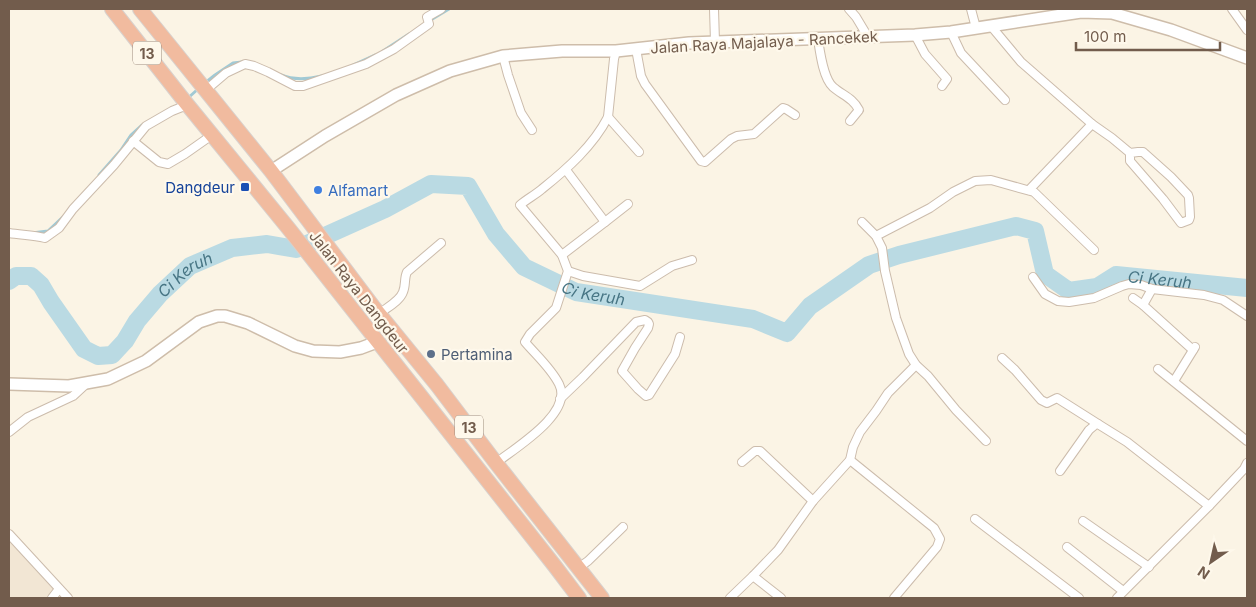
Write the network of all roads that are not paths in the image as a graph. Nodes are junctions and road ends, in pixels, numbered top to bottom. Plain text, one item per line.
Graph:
1 (112, 9) edge
2 (140, 9) edge
3 (441, 9) edge
4 (714, 9) edge
5 (849, 9) edge
6 (971, 9) edge
7 (1232, 9) edge
8 (991, 26) junction
9 (976, 28) junction
10 (1247, 30) edge
11 (951, 32) junction
12 (915, 35) junction
13 (868, 37) junction
14 (818, 39) junction
15 (715, 42) junction
16 (1247, 46) edge
17 (636, 49) junction
18 (616, 51) junction
19 (503, 56) junction
20 (1243, 56) edge
21 (942, 86) dead end
22 (203, 87) junction
23 (1005, 100) dead end
24 (185, 102) junction
25 (795, 115) dead end
26 (608, 118) junction
27 (850, 121) dead end
28 (1092, 124) junction
29 (532, 130) dead end
30 (212, 135) junction
31 (133, 141) junction
32 (639, 152) dead end
33 (1130, 153) junction
34 (566, 170) junction
35 (271, 171) junction
36 (1029, 190) junction
37 (628, 204) dead end
38 (605, 222) junction
39 (862, 222) dead end
40 (9, 233) edge
41 (876, 236) junction
42 (441, 243) dead end
43 (1094, 250) dead end
44 (562, 255) junction
45 (692, 260) dead end
46 (567, 275) junction
47 (1033, 278) dead end
48 (1152, 289) junction
49 (1132, 298) dead end
50 (1143, 305) junction
51 (379, 314) junction
52 (1247, 316) edge
53 (680, 337) dead end
54 (377, 342) junction
55 (1002, 358) dead end
56 (916, 365) junction
57 (1158, 369) dead end
58 (1174, 381) junction
59 (87, 383) junction
60 (9, 384) edge
61 (560, 399) junction
62 (1098, 424) junction
63 (9, 432) edge
64 (986, 441) dead end
65 (1247, 441) edge
66 (850, 460) junction
67 (742, 462) dead end
68 (496, 463) junction
69 (1247, 463) edge
70 (1060, 471) dead end
71 (813, 501) junction
72 (1209, 506) junction
73 (975, 519) dead end
74 (1083, 521) dead end
75 (623, 527) dead end
76 (9, 534) edge
77 (1067, 547) dead end
78 (1149, 567) junction
79 (578, 568) junction
80 (753, 576) junction
81 (59, 589) junction
82 (1123, 591) junction
83 (52, 598) edge
84 (68, 598) edge
85 (578, 598) edge
86 (602, 598) edge
87 (730, 598) edge
88 (782, 598) edge
89 (894, 598) edge
90 (1079, 598) edge
91 (1117, 598) edge

1 - 24 highway, Jalan Raya Dangdeur / 13
2 - 22 highway, Jalan Raya Dangdeur / 13
3 - 22 street
4 - 15 street
5 - 13 street
6 - 9 street
7 - 10 street
8 - 9 main road, Jalan Raya Majalaya - Rancekek
8 - 20 main road, Jalan Raya Majalaya - Rancekek
8 - 28 street
9 - 11 main road, Jalan Raya Majalaya - Rancekek
11 - 12 main road, Jalan Raya Majalaya - Rancekek
11 - 23 street
12 - 13 main road, Jalan Raya Majalaya - Rancekek
12 - 21 street
13 - 14 main road, Jalan Raya Majalaya - Rancekek
14 - 15 main road, Jalan Raya Majalaya - Rancekek
14 - 27 street
15 - 17 main road, Jalan Raya Majalaya - Rancekek
16 - 20 main road
17 - 18 main road, Jalan Raya Majalaya - Rancekek
17 - 25 street
18 - 19 main road, Jalan Raya Majalaya - Rancekek
18 - 26 street
19 - 29 street
19 - 35 main road, Jalan Raya Majalaya - Rancekek
22 - 35 highway, Jalan Raya Dangdeur / 13
24 - 30 highway, Jalan Raya Dangdeur / 13
24 - 31 street
26 - 32 street
26 - 34 street
28 - 33 street
28 - 36 street
30 - 31 street
30 - 54 highway, Jalan Raya Dangdeur / 13
31 - 40 street
33 - 33 street
34 - 38 street
34 - 44 street
35 - 51 highway, Jalan Raya Dangdeur / 13
36 - 41 street
36 - 43 street
37 - 38 street
38 - 44 street
39 - 41 street
41 - 56 street
42 - 51 street
44 - 46 street
45 - 46 street
46 - 61 street
47 - 48 street
48 - 50 street
48 - 52 street
49 - 50 street
50 - 58 street
51 - 68 highway, Jalan Raya Dangdeur / 13
53 - 61 street
54 - 59 main road
54 - 85 highway, Jalan Raya Dangdeur / 13
55 - 62 street
56 - 64 street
56 - 66 street
57 - 58 street
58 - 65 street
59 - 60 main road
59 - 63 street
61 - 68 street
62 - 70 street
62 - 72 street
66 - 71 street
66 - 89 street
67 - 71 street
68 - 79 highway, Jalan Raya Dangdeur / 13
69 - 72 street
71 - 80 street
72 - 78 street
73 - 90 street
74 - 78 street
75 - 79 street
76 - 81 street
77 - 82 street
78 - 82 street
79 - 86 highway, Jalan Raya Dangdeur / 13
80 - 87 street
80 - 88 street
81 - 83 street
81 - 84 street
82 - 91 street

